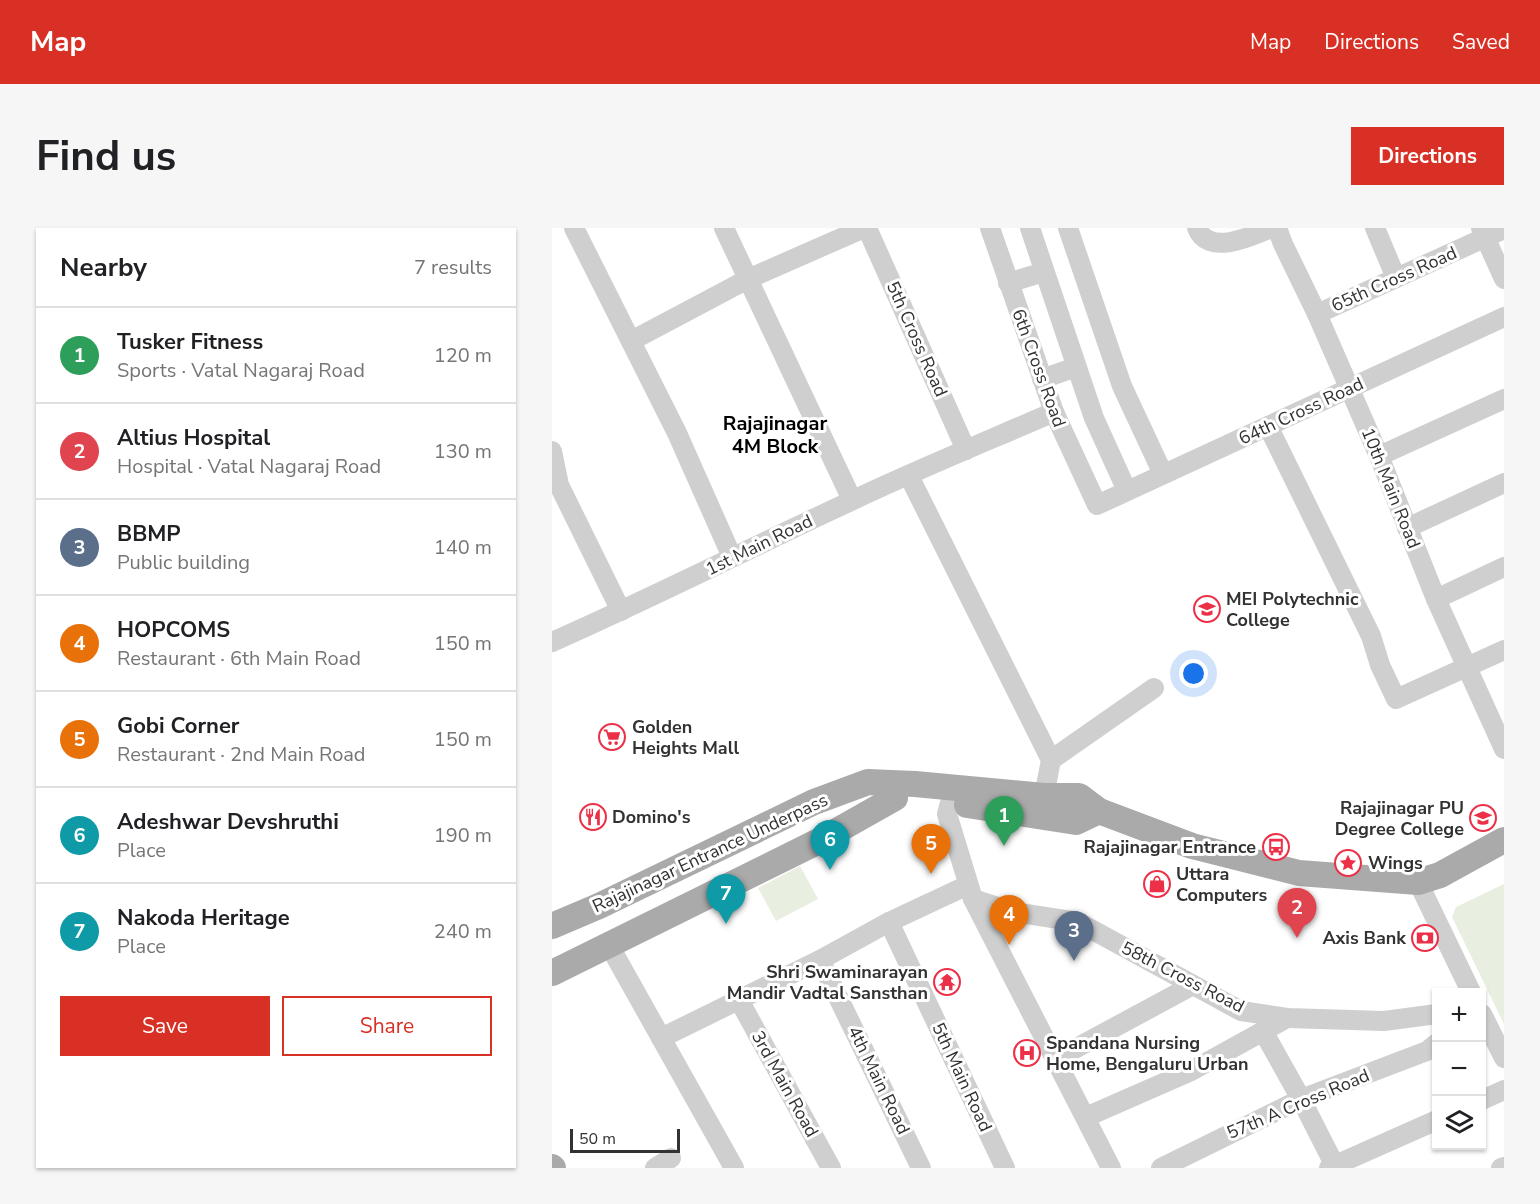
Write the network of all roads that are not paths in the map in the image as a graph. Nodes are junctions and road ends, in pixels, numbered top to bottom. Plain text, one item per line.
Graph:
1 (574, 228) edge
2 (724, 228) edge
3 (866, 228) edge
4 (990, 228) edge
5 (1030, 228) edge
6 (1068, 228) edge
7 (1197, 228) edge
8 (1271, 228) edge
9 (1277, 228) edge
10 (1375, 228) edge
11 (1504, 229) edge
12 (1483, 233) edge
13 (1044, 272) junction
14 (1396, 278) junction
15 (748, 279) junction
16 (1504, 279) edge
17 (1008, 283) junction
18 (1317, 314) junction
19 (1504, 316) edge
20 (631, 341) junction
21 (1076, 367) junction
22 (1042, 380) junction
23 (1349, 388) junction
24 (1504, 399) edge
25 (1054, 412) junction
26 (1268, 426) junction
27 (552, 450) edge
28 (966, 450) junction
29 (1379, 456) junction
30 (1163, 474) junction
31 (909, 476) junction
32 (1504, 483) edge
33 (1127, 491) junction
34 (852, 500) junction
35 (1097, 505) joint
36 (1407, 528) junction
37 (732, 557) junction
38 (1504, 567) edge
39 (1436, 598) junction
40 (621, 611) junction
41 (552, 642) edge
42 (1504, 650) edge
43 (1467, 667) junction
44 (1154, 688) dead end
45 (1504, 749) edge
46 (1051, 760) junction
47 (1044, 796) junction
48 (895, 798) junction
49 (950, 803) junction
50 (1099, 811) junction
51 (1504, 840) edge
52 (1418, 882) junction
53 (971, 892) junction
54 (889, 922) junction
55 (552, 926) edge
56 (552, 944) edge
57 (609, 945) junction
58 (820, 960) junction
59 (552, 973) edge
60 (1193, 985) junction
61 (1469, 988) edge
62 (739, 1000) junction
63 (1432, 1015) edge
64 (1287, 1018) junction
65 (1486, 1022) edge
66 (1263, 1031) junction
67 (661, 1038) junction
68 (1432, 1047) edge
69 (1504, 1058) edge
70 (1056, 1059) junction
71 (1504, 1090) edge
72 (1486, 1098) edge
73 (1302, 1099) junction
74 (1086, 1117) junction
75 (1432, 1122) edge
76 (1333, 1167) edge
77 (734, 1168) edge
78 (831, 1168) edge
79 (921, 1168) edge
80 (1005, 1168) edge
81 (1112, 1168) edge
82 (1161, 1168) edge

1 - 20 street
2 - 15 street
3 - 15 street
3 - 28 street, 5th Cross Road
4 - 17 street, 6th Cross Road
5 - 13 street
6 - 30 street
7 - 8 street
9 - 18 street, 10th Main Road
10 - 14 street
11 - 12 street, 65th Cross Road
12 - 14 street, 65th Cross Road
12 - 16 street
13 - 17 street
13 - 21 street
14 - 18 street, 65th Cross Road
15 - 20 street
15 - 34 street
17 - 22 street, 6th Cross Road
18 - 23 street, 10th Main Road
19 - 23 street, 64th Cross Road
20 - 37 street
21 - 22 street
21 - 33 street
22 - 25 street, 6th Cross Road
23 - 26 street, 64th Cross Road
23 - 29 street, 10th Main Road
24 - 29 street
25 - 28 street, 1st Main Road
25 - 35 street, 6th Cross Road
26 - 30 street, 64th Cross Road
26 - 43 street
27 - 40 street
28 - 31 street, 1st Main Road
29 - 36 street, 10th Main Road
30 - 33 street, 64th Cross Road
31 - 34 street, 1st Main Road
31 - 46 street
32 - 36 street
33 - 35 street, 64th Cross Road
34 - 37 street, 1st Main Road
36 - 39 street, 10th Main Road
37 - 40 street, 1st Main Road
38 - 39 street
39 - 43 street, 10th Main Road
40 - 41 street, 1st Main Road
42 - 43 street
43 - 45 street, 10th Main Road
44 - 46 street
46 - 47 street
47 - 50 main road
47 - 55 main road, Rajajinagar Entrance Underpass
48 - 49 main road, Rajajinagar Entrance Underpass
48 - 56 main road, Rajajinagar Entrance Underpass
48 - 57 main road
49 - 50 main road, Rajajinagar Entrance Underpass
49 - 53 street
50 - 52 main road
51 - 52 main road
52 - 61 street
53 - 54 street
53 - 60 street, 58th Cross Road
53 - 70 street
54 - 58 street
54 - 80 street, 5th Main Road
57 - 59 main road
57 - 67 street
58 - 62 street
58 - 79 street, 4th Main Road
60 - 64 street, 58th Cross Road
60 - 70 street
62 - 67 street
62 - 78 street, 3rd Main Road
63 - 64 street, 58th Cross Road
64 - 66 street
65 - 69 street
66 - 73 street
66 - 74 street
67 - 77 street
68 - 73 street, 57th A Cross Road
70 - 74 street
71 - 72 street
73 - 76 street
73 - 82 street, 57th A Cross Road
74 - 81 street
75 - 76 street

